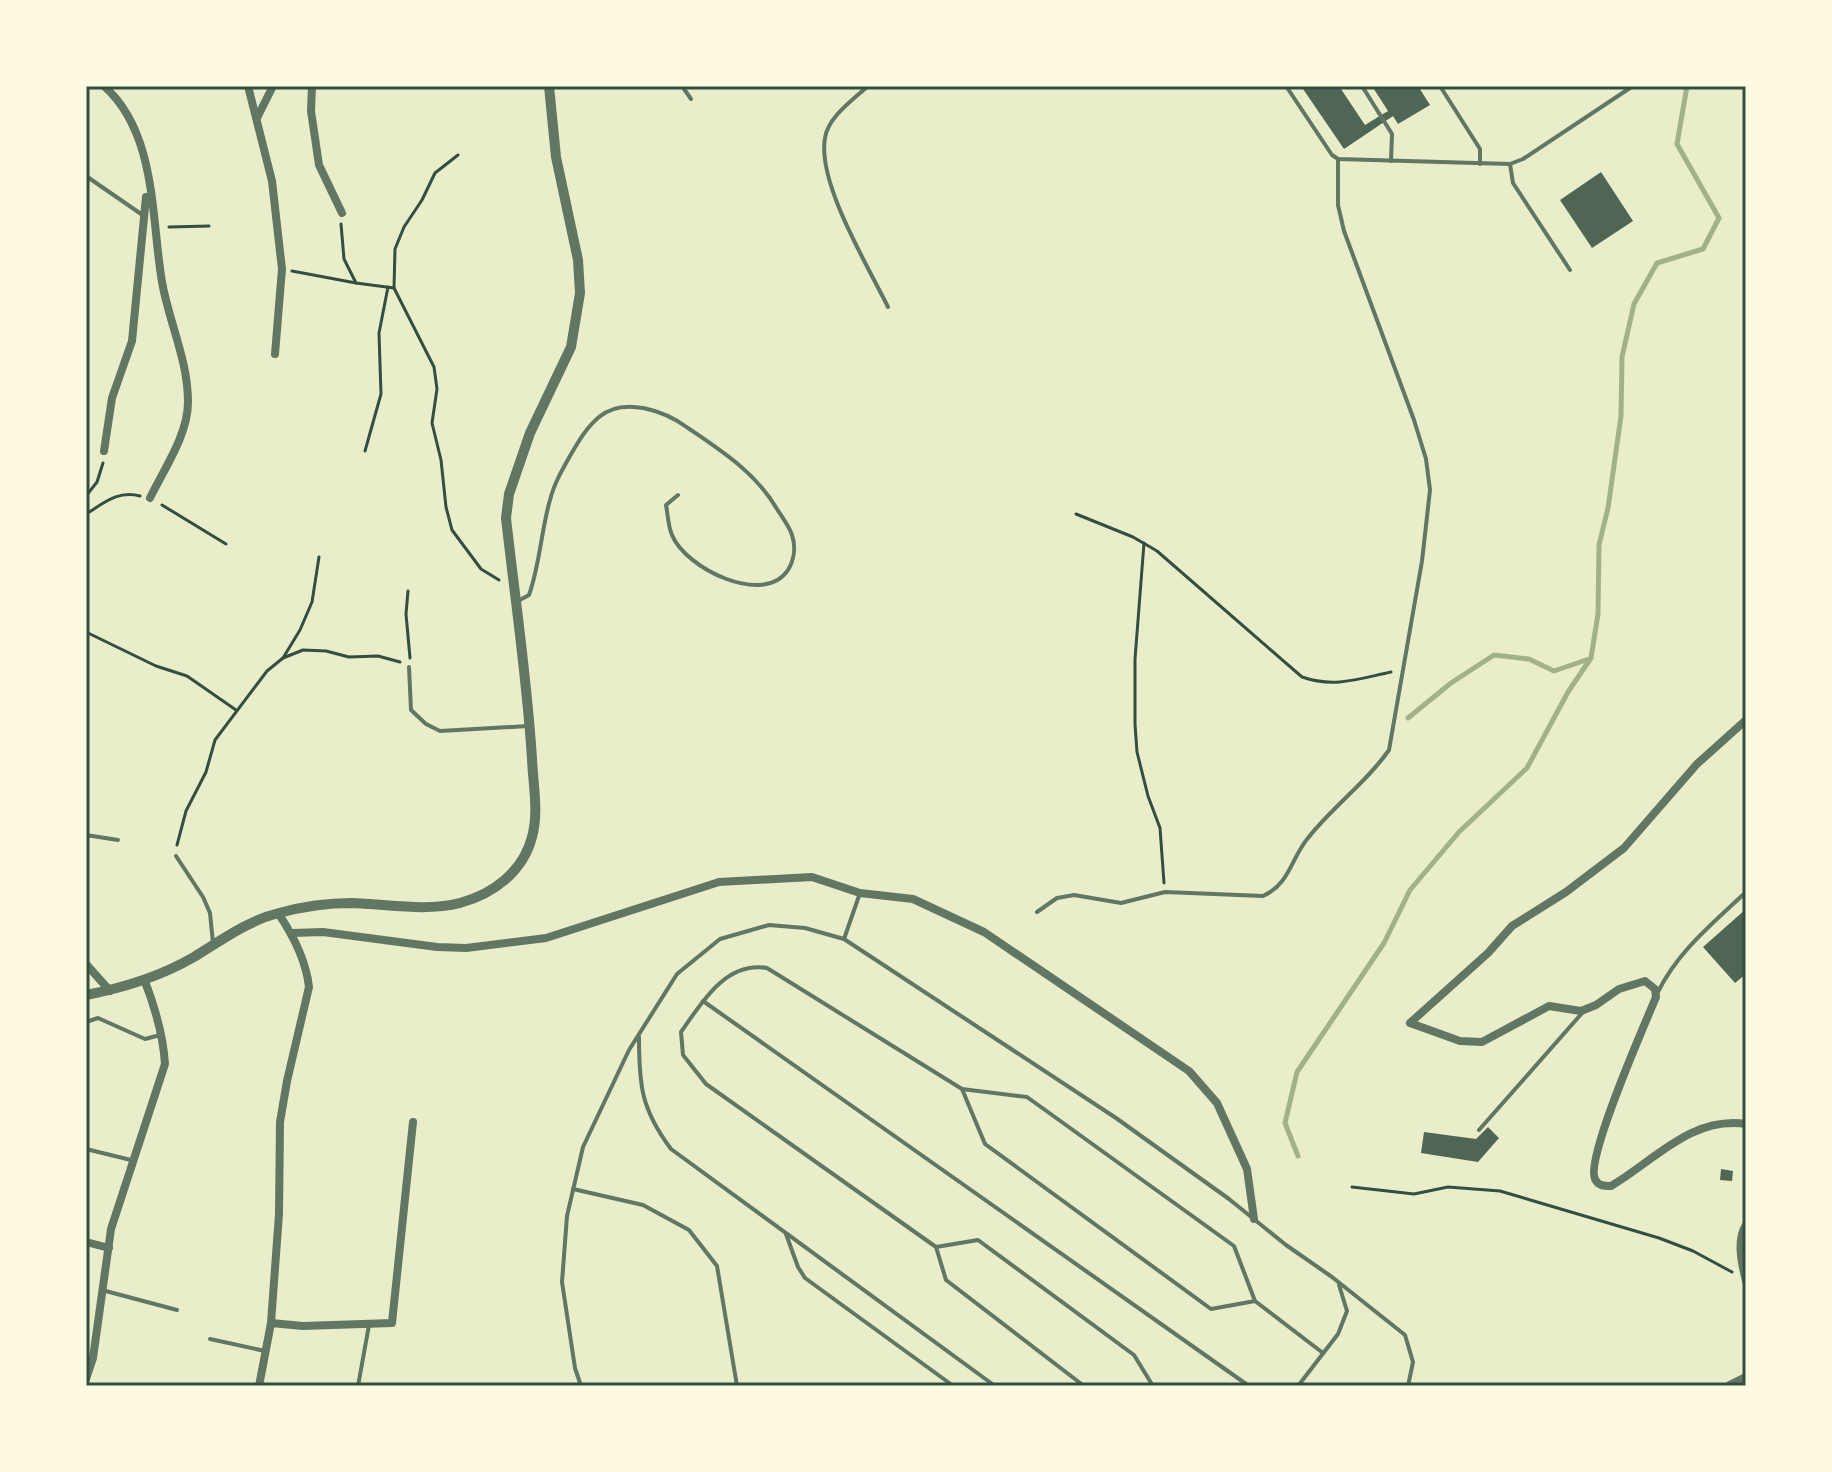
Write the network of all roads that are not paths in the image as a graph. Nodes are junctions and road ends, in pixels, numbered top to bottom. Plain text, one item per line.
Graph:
1 (104, 86) edge
2 (248, 86) edge
3 (273, 86) edge
4 (312, 86) edge
5 (549, 86) edge
6 (682, 86) edge
7 (868, 86) edge
8 (1286, 86) edge
9 (1362, 86) edge
10 (1440, 86) edge
11 (1633, 86) edge
12 (691, 99) dead end
13 (256, 119) junction
14 (1338, 159) junction
15 (1391, 161) junction
16 (1480, 164) junction
17 (1510, 164) junction
18 (147, 175) junction
19 (86, 176) edge
20 (342, 213) road end
21 (146, 217) junction
22 (1570, 270) dead end
23 (888, 307) dead end
24 (275, 354) dead end
25 (104, 451) road end
26 (678, 495) dead end
27 (150, 498) road end
28 (516, 601) junction
29 (409, 667) road end
30 (1746, 720) edge
31 (530, 726) junction
32 (86, 835) edge
33 (118, 840) dead end
34 (176, 856) road end
35 (1746, 892) edge
36 (860, 893) junction
37 (1037, 912) dead end
38 (278, 913) junction
39 (292, 933) junction
40 (844, 939) junction
41 (213, 943) junction
42 (86, 964) edge
43 (144, 979) junction
44 (110, 991) junction
45 (86, 995) edge
46 (1656, 997) junction
47 (703, 1001) junction
48 (1587, 1008) junction
49 (86, 1022) edge
50 (639, 1034) junction
51 (162, 1035) junction
52 (962, 1089) junction
53 (413, 1122) dead end
54 (1746, 1124) edge
55 (1479, 1130) dead end
56 (86, 1149) edge
57 (134, 1160) junction
58 (573, 1189) junction
59 (1254, 1219) junction
60 (1746, 1225) edge
61 (785, 1232) junction
62 (86, 1242) edge
63 (936, 1247) junction
64 (109, 1248) junction
65 (1745, 1277) edge
66 (1339, 1282) junction
67 (102, 1290) junction
68 (1255, 1301) junction
69 (177, 1310) dead end
70 (271, 1323) junction
71 (369, 1324) junction
72 (210, 1339) dead end
73 (265, 1351) junction
74 (1323, 1353) junction
75 (1746, 1378) edge
76 (86, 1379) edge
77 (259, 1386) edge
78 (358, 1386) edge
79 (581, 1386) edge
80 (737, 1386) edge
81 (967, 1386) edge
82 (995, 1386) edge
83 (1084, 1386) edge
84 (1153, 1386) edge
85 (1249, 1386) edge
86 (1298, 1386) edge
87 (1408, 1386) edge
88 (1730, 1386) edge

1 - 18 street
2 - 13 street
3 - 13 street
4 - 20 street
5 - 28 street
6 - 12 lane
7 - 23 lane
8 - 14 lane
9 - 15 lane
10 - 16 lane
11 - 17 lane
13 - 24 street
14 - 15 lane
14 - 37 lane
15 - 16 lane
16 - 17 lane
17 - 22 lane
18 - 21 street
18 - 27 street
19 - 21 lane
21 - 25 street
26 - 28 lane
28 - 31 street
29 - 31 lane
30 - 48 street
31 - 38 street
32 - 33 lane
34 - 41 lane
35 - 46 lane
36 - 39 street
36 - 40 lane
36 - 59 street
38 - 39 street
38 - 41 street
39 - 70 street
40 - 50 lane
40 - 59 lane
41 - 43 street
42 - 44 street
43 - 44 street
43 - 51 street
44 - 45 street
46 - 48 street
46 - 54 street
47 - 52 lane
47 - 63 lane
47 - 85 lane
48 - 55 lane
49 - 51 lane
50 - 58 lane
50 - 61 lane
51 - 57 street
52 - 68 lane
52 - 68 lane
53 - 71 street
56 - 57 lane
57 - 64 street
58 - 79 lane
58 - 80 lane
59 - 66 lane
60 - 65 street
61 - 81 lane
61 - 82 lane
62 - 64 street
63 - 83 lane
63 - 84 lane
64 - 67 street
66 - 74 lane
66 - 87 lane
67 - 69 lane
67 - 76 street
68 - 74 lane
70 - 71 street
70 - 73 street
71 - 78 lane
72 - 73 lane
73 - 77 street
74 - 86 lane
75 - 88 street

